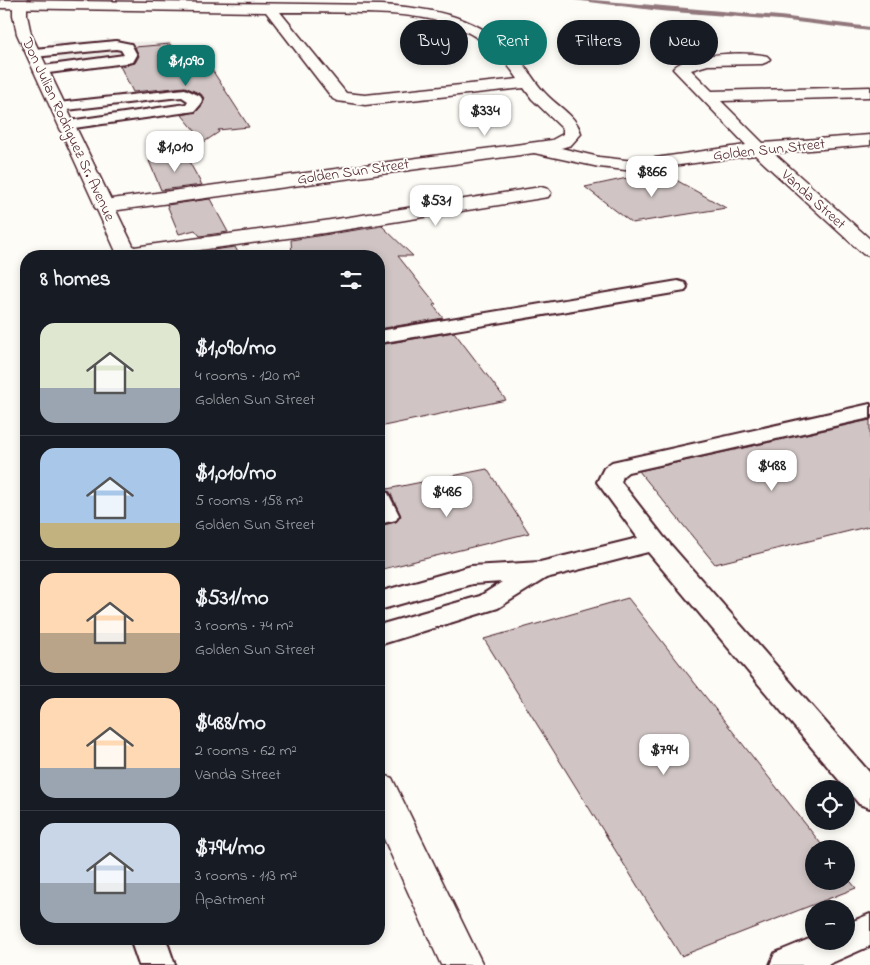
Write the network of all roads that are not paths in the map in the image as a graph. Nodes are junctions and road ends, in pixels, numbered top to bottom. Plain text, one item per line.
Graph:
1 (20, 2) edge
2 (0, 4) edge
3 (271, 9) junction
4 (34, 54) junction
5 (762, 59) dead end
6 (41, 70) junction
7 (528, 83) junction
8 (870, 92) edge
9 (707, 96) junction
10 (125, 99) junction
11 (58, 107) junction
12 (135, 116) junction
13 (66, 125) junction
14 (870, 140) edge
15 (534, 148) junction
16 (759, 149) junction
17 (541, 193) dead end
18 (104, 206) junction
19 (125, 250) edge
20 (162, 250) edge
21 (870, 250) edge
22 (678, 287) dead end
23 (385, 336) edge
24 (870, 411) edge
25 (654, 542) junction
26 (540, 571) junction
27 (385, 599) edge
28 (385, 633) edge
29 (870, 795) edge
30 (385, 801) edge
31 (870, 930) edge
32 (855, 937) edge
33 (150, 945) edge
34 (824, 950) edge
35 (157, 965) edge
36 (462, 965) edge
37 (788, 965) edge

1 - 2 street
1 - 3 street
1 - 4 street, Don Julian Rodriguez Sr. Avenue
3 - 7 street
3 - 7 street
4 - 6 street, Don Julian Rodriguez Sr. Avenue
4 - 6 lane
5 - 9 street, Vanda Street
6 - 11 street, Don Julian Rodriguez Sr. Avenue
7 - 15 street
8 - 9 street
9 - 16 street, Vanda Street
10 - 11 lane
10 - 12 lane
10 - 12 lane
11 - 13 street, Don Julian Rodriguez Sr. Avenue
12 - 13 lane
13 - 18 street, Don Julian Rodriguez Sr. Avenue
14 - 16 street, Golden Sun Street
15 - 16 street, Golden Sun Street
15 - 18 street, Golden Sun Street
16 - 21 street, Vanda Street
17 - 20 street
18 - 19 street, Don Julian Rodriguez Sr. Avenue
22 - 23 lane
24 - 25 lane
25 - 26 lane
25 - 29 lane
26 - 27 lane
26 - 28 lane
30 - 36 street
31 - 32 lane
33 - 35 lane
34 - 37 lane

